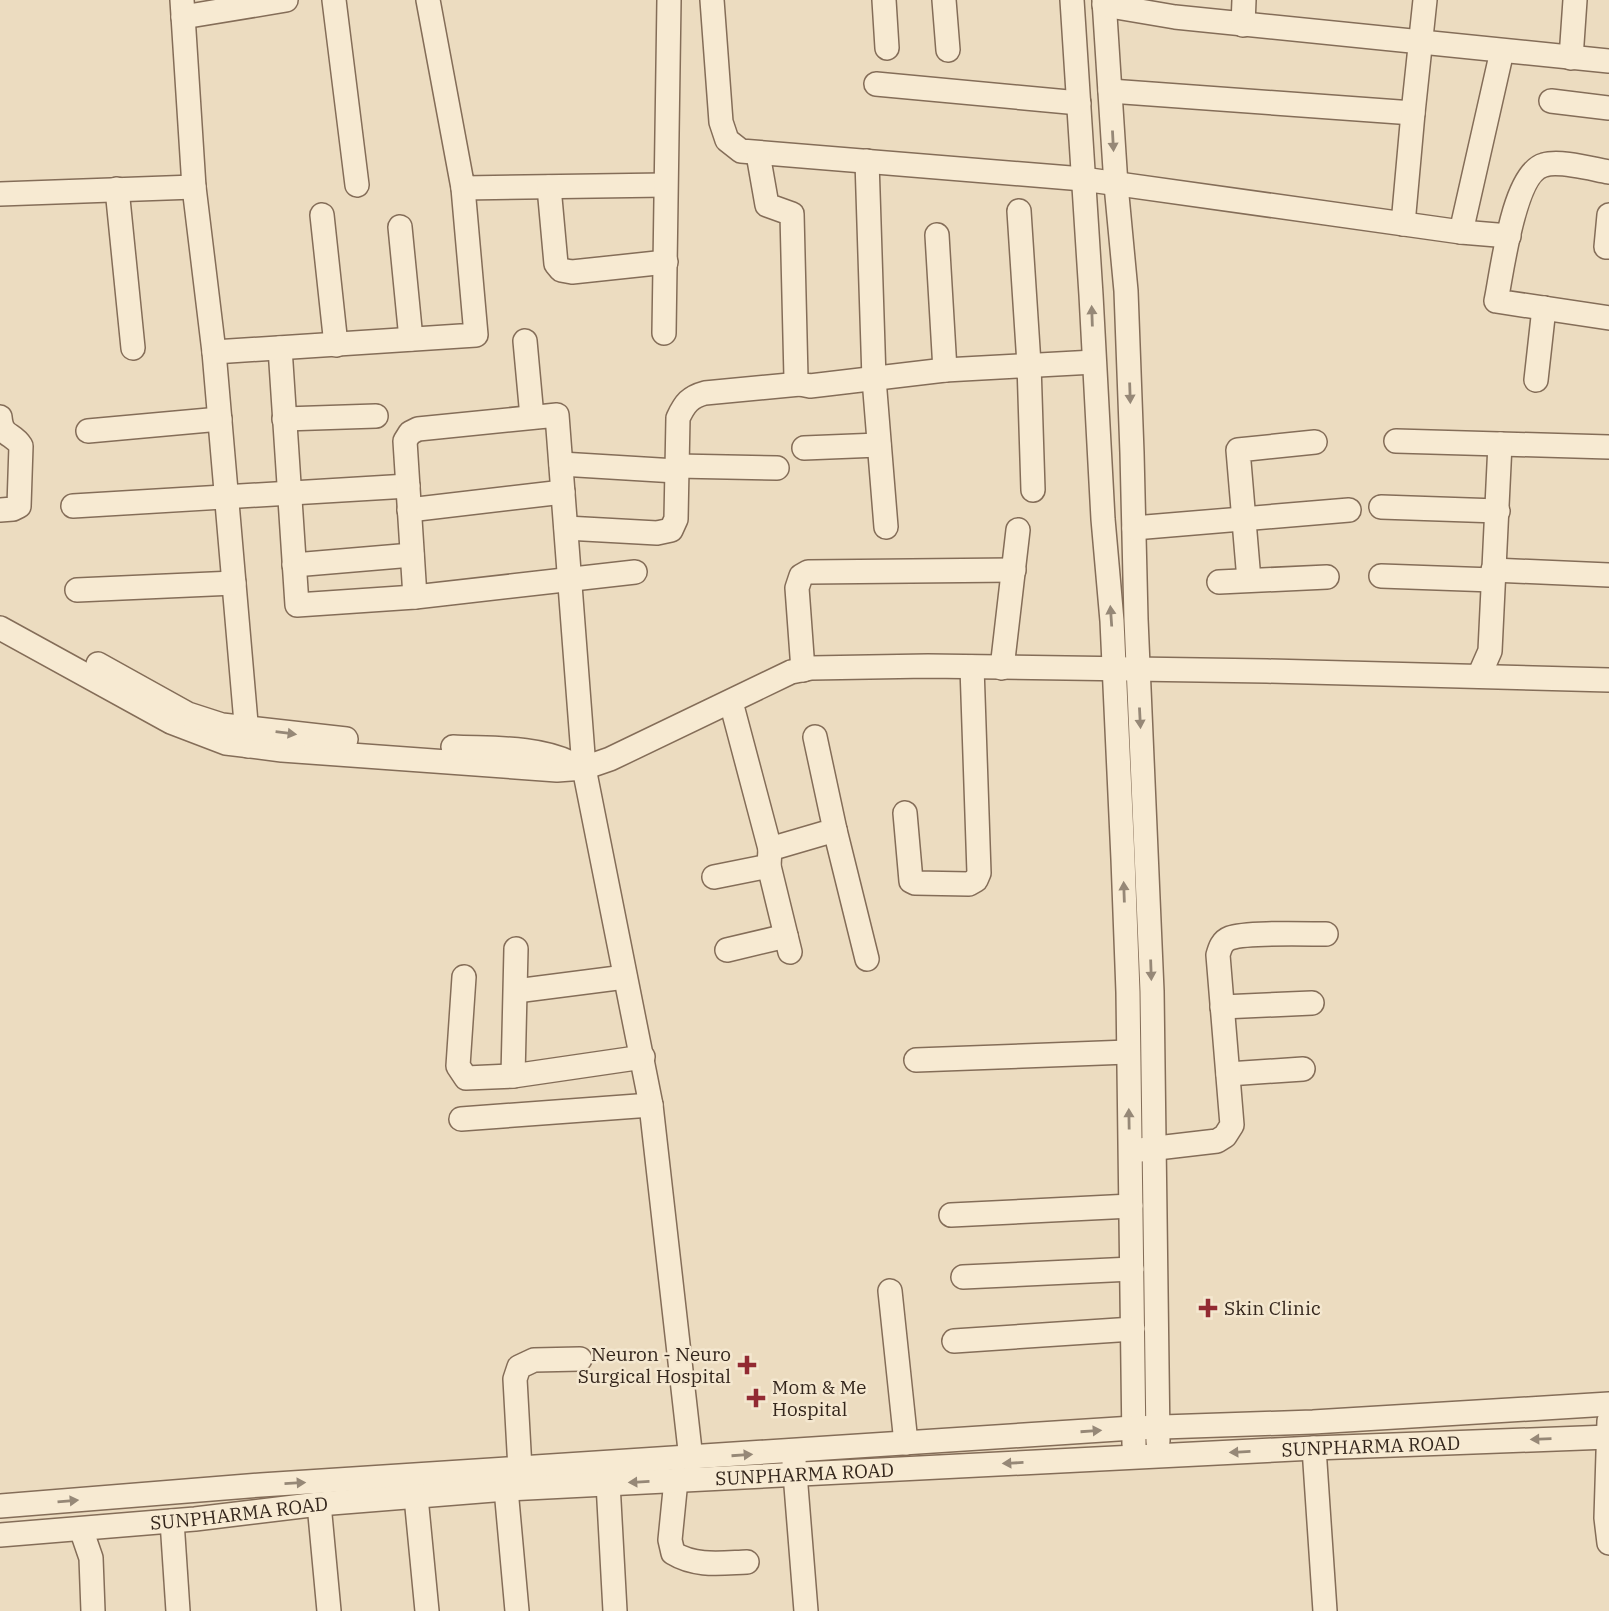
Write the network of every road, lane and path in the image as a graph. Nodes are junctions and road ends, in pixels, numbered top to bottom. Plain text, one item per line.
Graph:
1 (286, 0) edge
2 (334, 0) edge
3 (428, 0) edge
4 (669, 0) edge
5 (712, 0) edge
6 (884, 0) edge
7 (944, 0) edge
8 (1072, 0) edge
9 (1244, 0) edge
10 (1425, 0) edge
11 (1575, 0) edge
12 (1104, 2) edge
13 (182, 9) edge
14 (1175, 9) edge
15 (1243, 24) junction
16 (1420, 43) junction
17 (887, 48) dead end
18 (948, 50) dead end
19 (1502, 51) junction
20 (1571, 58) junction
21 (1609, 61) edge
22 (876, 84) dead end
23 (1110, 91) junction
24 (1551, 101) dead end
25 (1079, 103) junction
26 (1609, 108) edge
27 (1413, 113) junction
28 (758, 154) junction
29 (867, 161) junction
30 (1609, 172) edge
31 (1083, 179) junction
32 (357, 185) dead end
33 (665, 185) junction
34 (1115, 185) junction
35 (194, 187) junction
36 (549, 187) junction
37 (463, 188) junction
38 (117, 189) junction
39 (0, 194) edge
40 (1019, 211) dead end
41 (322, 215) dead end
42 (1609, 215) edge
43 (1403, 223) junction
44 (400, 227) dead end
45 (1461, 232) junction
46 (937, 235) dead end
47 (1509, 236) junction
48 (1609, 247) edge
49 (666, 262) junction
50 (1544, 308) junction
51 (1609, 318) edge
52 (664, 333) dead end
53 (411, 340) junction
54 (525, 341) dead end
55 (336, 345) junction
56 (133, 348) dead end
57 (280, 348) junction
58 (214, 352) junction
59 (1094, 362) junction
60 (1029, 364) junction
61 (945, 370) junction
62 (874, 379) junction
63 (1536, 380) dead end
64 (800, 384) junction
65 (376, 416) dead end
66 (0, 417) edge
67 (532, 418) junction
68 (220, 419) junction
69 (284, 419) junction
70 (88, 431) dead end
71 (6, 438) edge
72 (1396, 441) dead end
73 (1315, 442) dead end
74 (1500, 444) junction
75 (879, 445) junction
76 (1609, 447) edge
77 (804, 448) dead end
78 (561, 464) junction
79 (677, 468) junction
80 (777, 468) dead end
81 (408, 486) junction
82 (1033, 489) dead end
83 (563, 492) junction
84 (289, 494) junction
85 (226, 497) junction
86 (74, 506) dead end
87 (1381, 507) dead end
88 (0, 510) edge
89 (409, 510) junction
90 (1349, 510) dead end
91 (1498, 511) junction
92 (1243, 520) junction
93 (886, 527) dead end
94 (566, 528) junction
95 (1135, 528) junction
96 (1018, 530) dead end
97 (412, 555) junction
98 (294, 565) junction
99 (1014, 570) junction
100 (635, 572) dead end
101 (1493, 575) junction
102 (1609, 575) edge
103 (1381, 576) dead end
104 (1327, 578) dead end
105 (570, 579) junction
106 (1249, 580) junction
107 (1219, 582) dead end
108 (234, 583) junction
109 (77, 590) dead end
110 (415, 597) junction
111 (0, 614) edge
112 (0, 628) edge
113 (972, 667) junction
114 (1002, 668) junction
115 (1114, 668) junction
116 (1138, 669) junction
117 (803, 670) junction
118 (1479, 676) junction
119 (1609, 680) edge
120 (731, 702) junction
121 (247, 737) junction
122 (815, 737) dead end
123 (582, 768) junction
124 (905, 813) dead end
125 (835, 830) junction
126 (770, 858) junction
127 (714, 877) dead end
128 (1326, 934) dead end
129 (516, 949) dead end
130 (727, 950) dead end
131 (867, 959) dead end
132 (464, 977) dead end
133 (625, 977) junction
134 (516, 991) junction
135 (1312, 1003) dead end
136 (1222, 1007) junction
137 (1128, 1052) junction
138 (643, 1057) junction
139 (916, 1060) dead end
140 (1303, 1069) dead end
141 (1228, 1074) junction
142 (513, 1076) junction
143 (651, 1105) junction
144 (461, 1119) dead end
145 (1154, 1149) junction
146 (1130, 1150) junction
147 (1131, 1206) junction
148 (951, 1215) dead end
149 (1132, 1269) junction
150 (963, 1277) dead end
151 (890, 1291) dead end
152 (1133, 1329) junction
153 (954, 1341) dead end
154 (580, 1359) dead end
155 (1609, 1404) edge
156 (1609, 1418) edge
157 (1157, 1427) junction
158 (1133, 1428) junction
159 (1609, 1437) edge
160 (906, 1443) junction
161 (1314, 1448) junction
162 (1158, 1456) junction
163 (1134, 1457) junction
164 (691, 1459) junction
165 (794, 1462) junction
166 (520, 1469) junction
167 (676, 1480) junction
168 (608, 1483) junction
169 (506, 1489) junction
170 (416, 1497) junction
171 (319, 1504) junction
172 (0, 1506) edge
173 (172, 1521) junction
174 (81, 1529) junction
175 (0, 1535) edge
176 (1609, 1544) edge
177 (747, 1562) dead end
178 (93, 1611) edge
179 (178, 1611) edge
180 (329, 1611) edge
181 (427, 1611) edge
182 (517, 1611) edge
183 (615, 1611) edge
184 (806, 1611) edge
185 (1325, 1611) edge

1 - 13 street
2 - 32 street
3 - 37 street
4 - 33 street
5 - 28 street
6 - 17 street
7 - 18 street
8 - 25 street
9 - 15 street
10 - 16 street
11 - 20 street
12 - 14 street
12 - 23 street
13 - 35 street
14 - 15 street
15 - 16 street
16 - 19 street
16 - 27 street
19 - 20 street
19 - 45 street
20 - 21 street
22 - 25 street
23 - 27 street
23 -> 34 street
24 - 26 street
25 - 31 street
27 - 43 street
28 - 29 street
28 - 64 street
29 - 31 street
29 - 62 street
30 - 47 street
31 - 34 street
59 -> 31 street
33 - 36 street
33 - 49 street
34 - 43 street
34 -> 95 street
35 - 38 street
35 - 58 street
36 - 37 street
36 - 49 street
37 - 53 street
38 - 39 street
38 - 56 street
40 - 60 street
41 - 55 street
42 - 48 street
43 - 45 street
44 - 53 street
45 - 47 street
46 - 61 street
47 - 50 street
49 - 52 street
50 - 51 street
50 - 63 street
53 - 55 street
54 - 67 street
55 - 57 street
57 - 58 street
57 - 69 street
58 - 68 street
59 - 60 street
115 -> 59 street
60 - 61 street
60 - 82 street
61 - 62 street
62 - 64 street
62 - 75 street
64 - 79 street
65 - 69 street
66 - 71 street
67 - 78 street
67 - 81 street
68 - 70 street
68 - 85 street
69 - 84 street
71 - 88 street
72 - 74 street
73 - 92 street
74 - 76 street
74 - 91 street
75 - 77 street
75 - 93 street
78 - 79 street
78 - 83 street
79 - 80 street
79 - 94 street
81 - 84 street
81 - 89 street
83 - 89 street
83 - 94 street
84 - 85 street
84 - 98 street
85 - 86 street
85 - 108 street
87 - 91 street
89 - 97 street
90 - 92 street
91 - 101 street
92 - 95 street
92 - 106 street
94 - 105 street
95 - 116 street
96 - 99 street
97 - 98 street
97 - 110 street
98 - 110 street
99 - 114 street
99 - 117 street
100 - 105 street
101 - 102 street
101 - 103 street
101 - 118 street
104 - 106 street
105 - 110 street
105 - 123 street
106 - 107 street
108 - 109 street
108 - 121 street
111 - 121 street
112 - 121 street
113 - 114 street
113 - 117 street
113 - 124 street
114 - 115 street
115 - 116 street
137 -> 115 street
116 - 118 street
116 -> 145 street
117 - 120 street
118 - 119 street
120 - 123 street
120 - 126 street
121 - 123 street
122 - 125 street
123 - 133 street
125 - 126 street
125 - 131 street
126 - 127 street
126 - 130 street
128 - 136 street
129 - 134 street
132 - 142 street
133 - 134 street
133 - 138 street
134 - 142 street
135 - 136 street
136 - 141 street
137 - 139 street
146 -> 137 street
138 - 142 street
138 - 143 street
140 - 141 street
141 - 145 street
143 - 144 street
143 - 164 street
145 - 146 street
145 - 157 street
146 - 147 street
147 - 148 street
147 - 149 street
149 - 150 street
149 - 152 street
151 - 160 street
152 - 153 street
152 - 158 street
154 - 166 street
155 - 157 street, SUNPHARMA ROAD
156 - 159 street
157 - 158 street, SUNPHARMA ROAD
157 - 162 street
160 -> 158 street, SUNPHARMA ROAD
158 - 163 street
159 -> 161 street, SUNPHARMA ROAD
159 - 176 street
160 - 165 street, SUNPHARMA ROAD
161 -> 162 street, SUNPHARMA ROAD
161 - 185 street
162 - 163 street, SUNPHARMA ROAD
163 -> 165 street, SUNPHARMA ROAD
164 -> 165 street, SUNPHARMA ROAD
164 - 166 street, SUNPHARMA ROAD
165 - 167 street, SUNPHARMA ROAD
165 - 184 street
172 -> 166 street, SUNPHARMA ROAD
167 -> 168 street, SUNPHARMA ROAD
167 - 177 street
168 - 169 street, SUNPHARMA ROAD
168 - 183 street
169 - 170 street, SUNPHARMA ROAD
169 - 182 street
170 - 171 street, SUNPHARMA ROAD
170 - 181 street
171 - 173 street, SUNPHARMA ROAD
171 - 180 street
173 - 174 street, SUNPHARMA ROAD
173 - 179 street
174 - 175 street, SUNPHARMA ROAD
174 - 178 street

